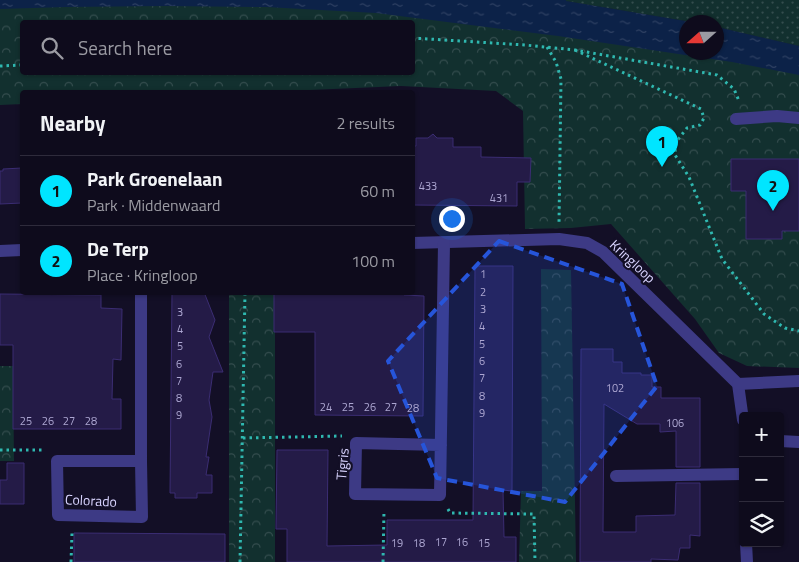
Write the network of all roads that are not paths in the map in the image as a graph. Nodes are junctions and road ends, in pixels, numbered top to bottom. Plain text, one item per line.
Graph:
1 (799, 118) edge
2 (742, 119) road end
3 (415, 243) edge
4 (444, 243) junction
5 (20, 250) edge
6 (0, 251) edge
7 (141, 295) edge
8 (799, 381) edge
9 (738, 384) junction
10 (742, 412) edge
11 (784, 441) edge
12 (799, 442) edge
13 (441, 445) junction
14 (141, 461) junction
15 (739, 474) edge
16 (616, 476) dead end
17 (746, 547) edge
18 (747, 562) edge

1 - 2 street
3 - 4 street, Kringloop
4 - 9 street, Kringloop
4 - 13 street, Tigris
5 - 6 street
7 - 14 street, Colorado
8 - 9 street
9 - 10 street
11 - 12 street
13 - 13 street, Tigris
14 - 14 street, Colorado
15 - 16 street
17 - 18 street

